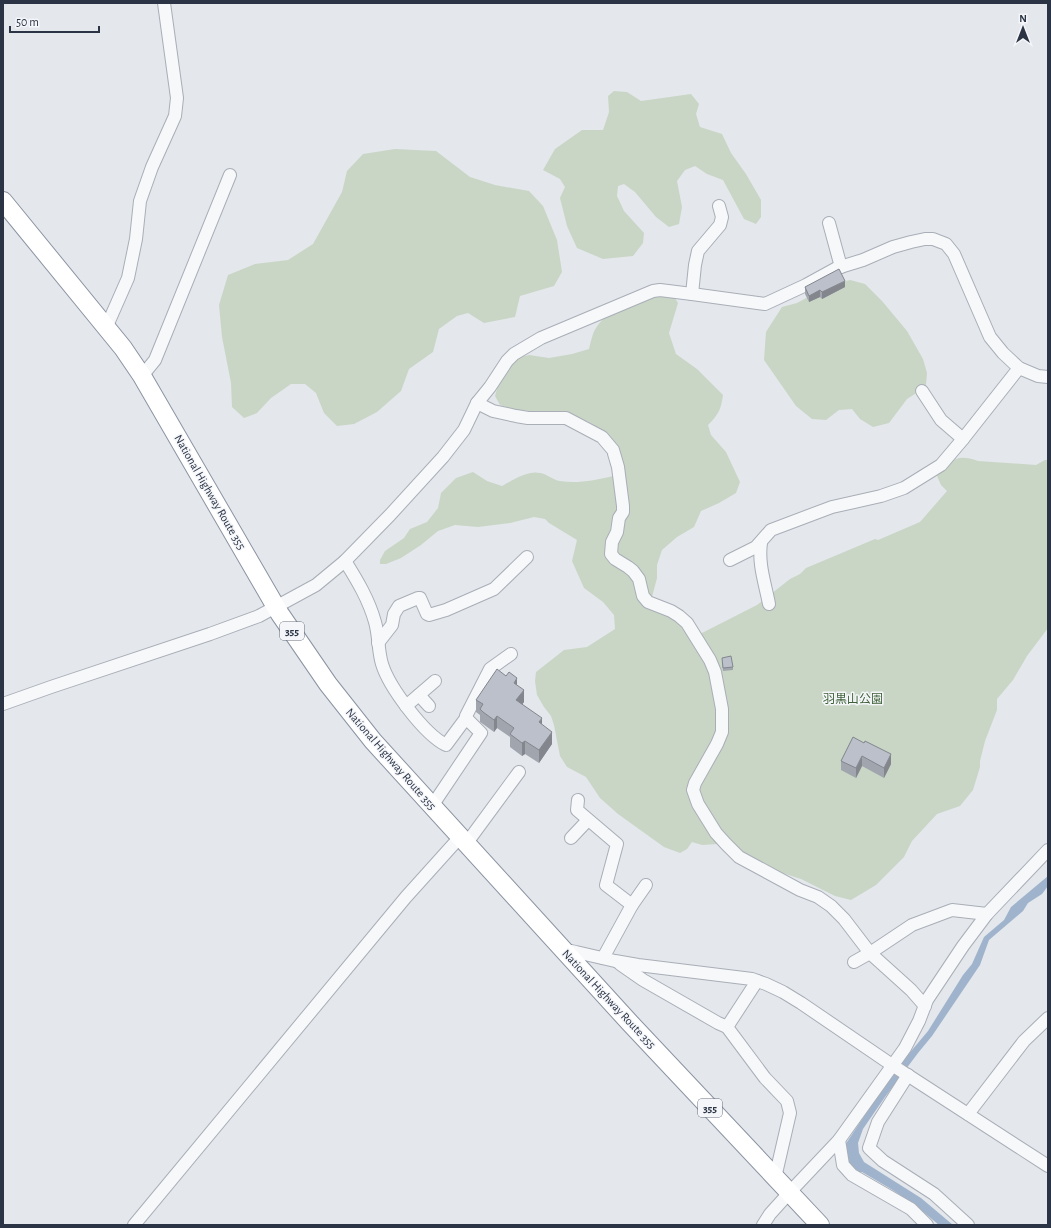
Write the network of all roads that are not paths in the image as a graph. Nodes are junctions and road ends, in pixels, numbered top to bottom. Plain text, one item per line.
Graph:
1 (164, 3) edge
2 (230, 175) dead end
3 (3, 201) edge
4 (719, 206) dead end
5 (829, 223) dead end
6 (841, 267) junction
7 (692, 294) junction
8 (106, 328) junction
9 (1018, 368) junction
10 (142, 376) junction
11 (1048, 377) edge
12 (922, 391) dead end
13 (477, 402) junction
14 (963, 439) junction
15 (761, 543) junction
16 (527, 557) dead end
17 (730, 560) dead end
18 (345, 561) junction
19 (769, 604) dead end
20 (276, 607) junction
21 (378, 643) junction
22 (511, 654) dead end
23 (435, 681) dead end
24 (418, 695) junction
25 (3, 704) edge
26 (406, 706) junction
27 (428, 706) dead end
28 (466, 718) junction
29 (519, 772) dead end
30 (578, 800) dead end
31 (432, 806) junction
32 (588, 820) junction
33 (571, 838) dead end
34 (463, 840) junction
35 (1048, 850) edge
36 (646, 885) dead end
37 (632, 905) junction
38 (987, 914) junction
39 (870, 953) junction
40 (567, 954) junction
41 (603, 958) junction
42 (615, 961) junction
43 (854, 962) dead end
44 (757, 981) junction
45 (925, 1006) junction
46 (1048, 1018) edge
47 (727, 1026) junction
48 (900, 1069) junction
49 (968, 1114) junction
50 (839, 1140) junction
51 (1048, 1166) edge
52 (775, 1178) junction
53 (789, 1193) junction
54 (134, 1225) edge
55 (763, 1225) edge
56 (820, 1225) edge
57 (927, 1225) edge
58 (968, 1225) edge

1 - 8 street
2 - 10 street
3 - 8 highway, National Highway Route 355 / 355
4 - 7 street
5 - 6 street
6 - 7 street
6 - 9 street
7 - 13 street
8 - 10 highway, National Highway Route 355 / 355
9 - 11 street
9 - 14 street
10 - 20 highway, National Highway Route 355 / 355
12 - 14 street
13 - 18 street
13 - 39 street
14 - 15 street
15 - 17 street
15 - 19 street
16 - 21 street
18 - 20 street
18 - 21 street
20 - 25 street
20 - 31 highway, National Highway Route 355 / 355
21 - 26 street
22 - 28 street
23 - 24 street
24 - 26 street
24 - 27 street
26 - 28 street
28 - 31 street
29 - 34 street
30 - 32 street
31 - 34 highway, National Highway Route 355 / 355
32 - 33 street
32 - 37 street
34 - 40 highway, National Highway Route 355 / 355
34 - 54 street
35 - 38 street
36 - 37 street
37 - 41 street
38 - 39 street
38 - 45 street
39 - 43 street
39 - 45 street
40 - 41 street
40 - 52 highway, National Highway Route 355 / 355
41 - 42 street
42 - 44 street
42 - 47 street
44 - 47 street
44 - 48 street
45 - 48 street
46 - 49 street
47 - 52 street
48 - 49 street
48 - 50 street
48 - 58 street
49 - 51 street
50 - 53 street
50 - 57 street
52 - 53 highway, National Highway Route 355 / 355
53 - 55 street
53 - 56 highway, National Highway Route 355 / 355

